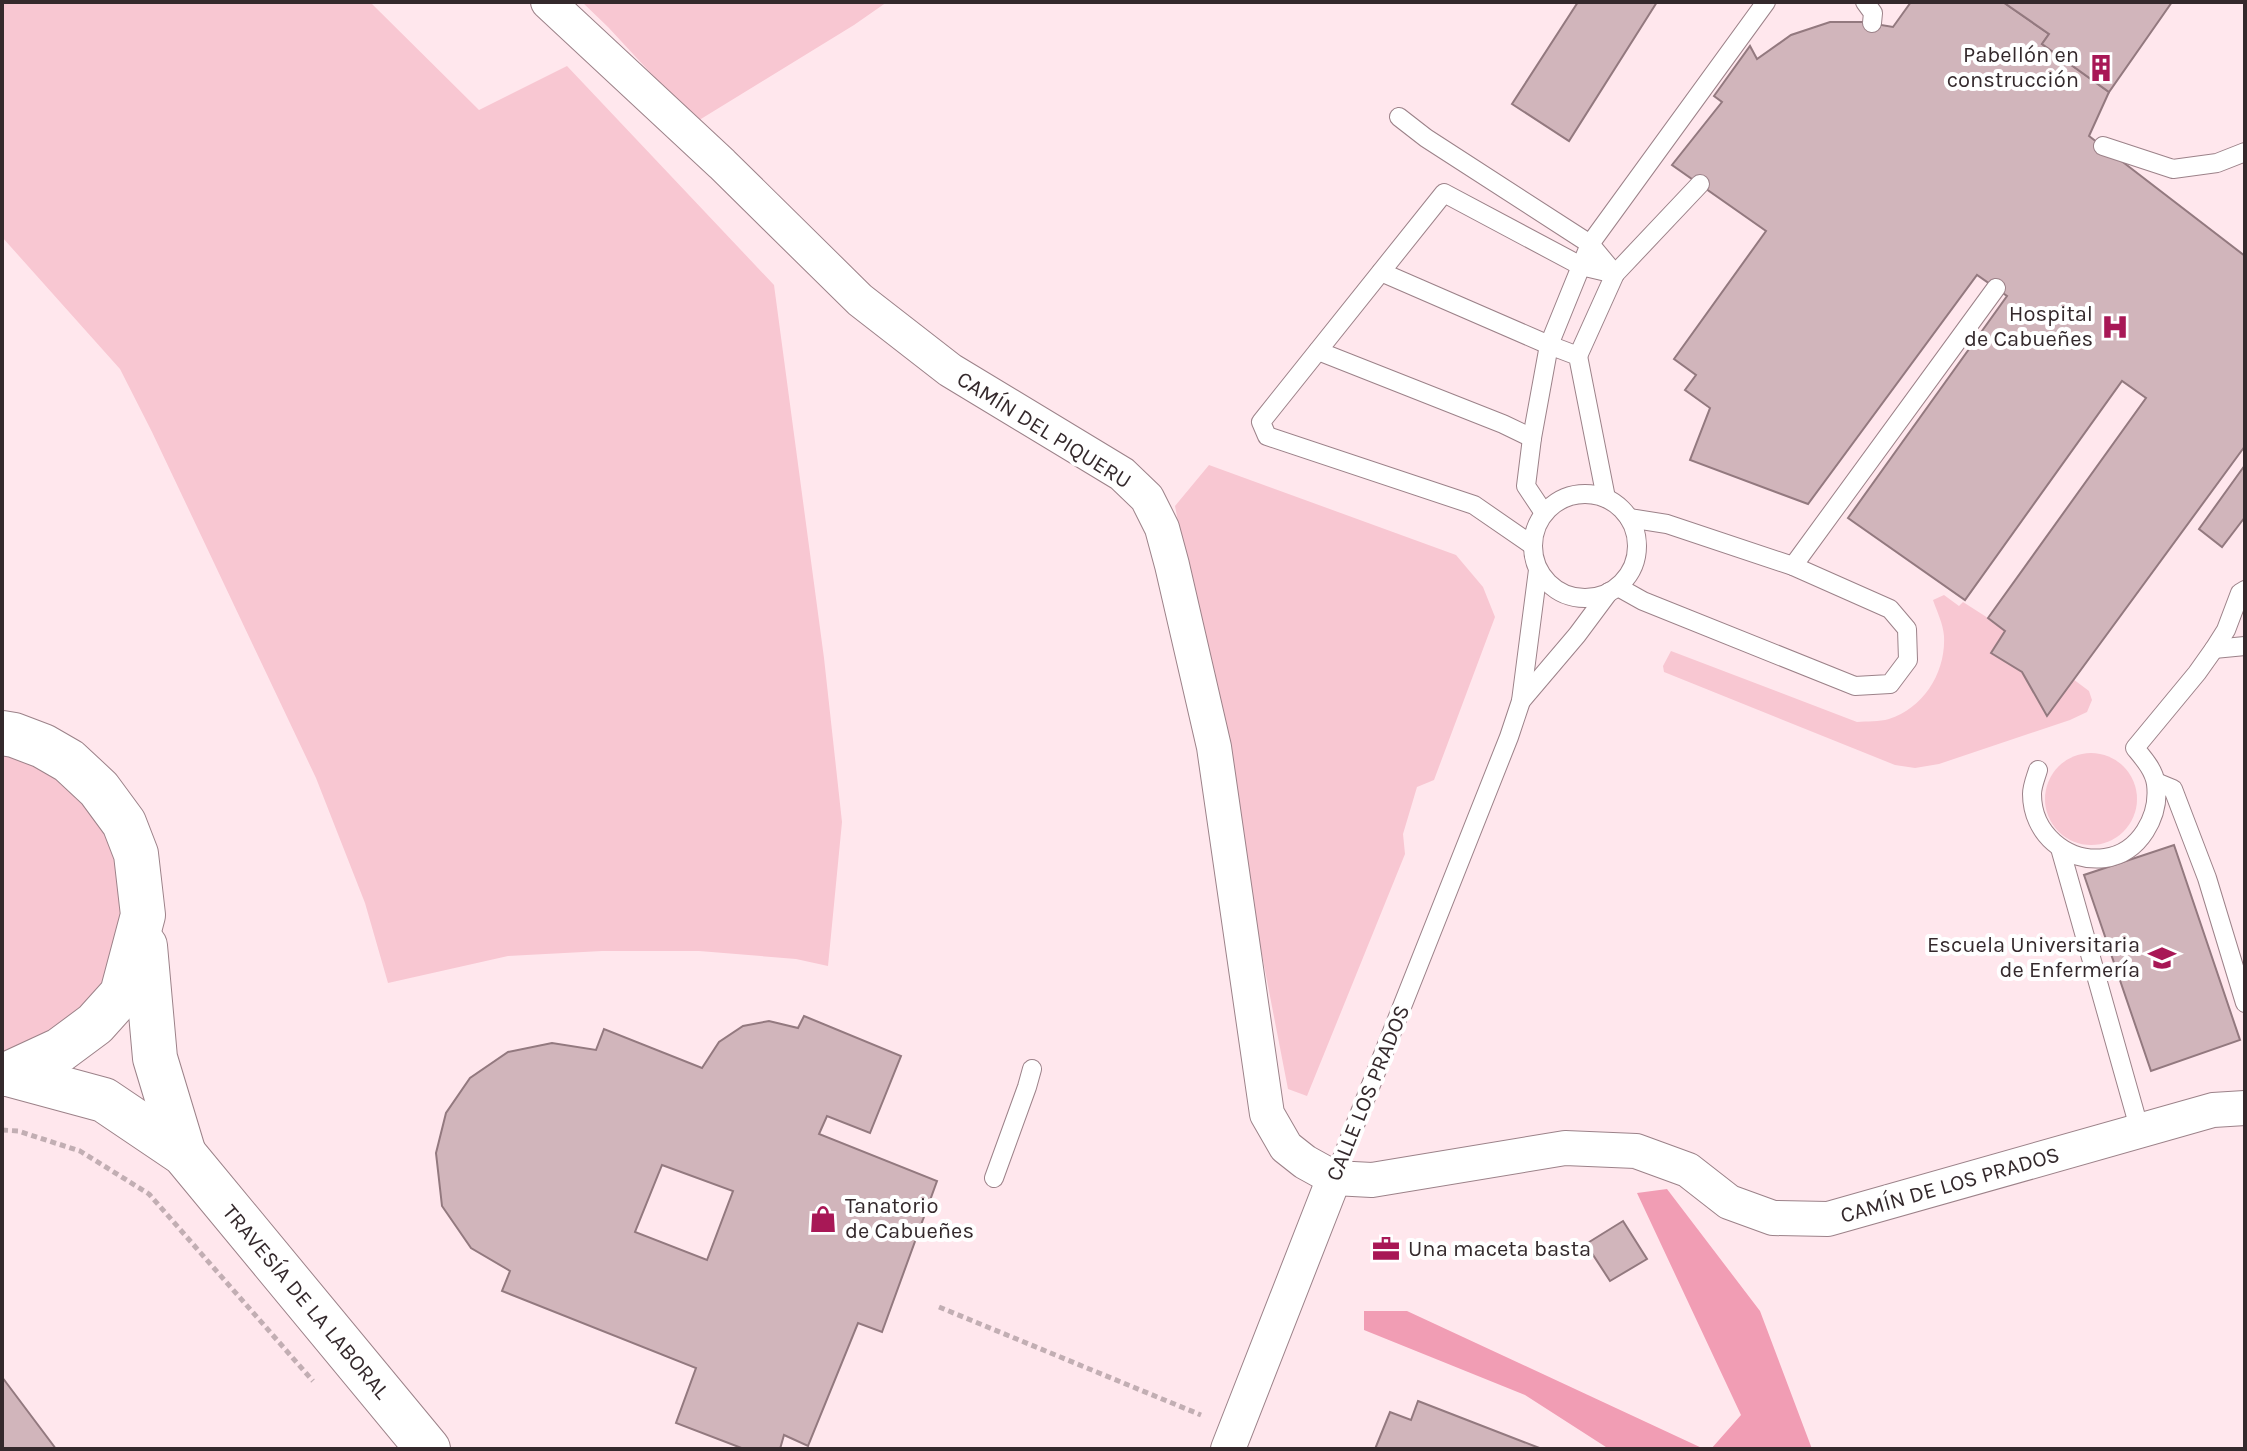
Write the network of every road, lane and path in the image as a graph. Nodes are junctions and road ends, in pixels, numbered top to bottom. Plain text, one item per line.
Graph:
1 (548, 2) edge
2 (1766, 2) edge
3 (1865, 2) edge
4 (1872, 23) dead end
5 (1399, 117) dead end
6 (2103, 146) dead end
7 (2245, 152) edge
8 (1700, 184) dead end
9 (1590, 244) junction
10 (1581, 266) junction
11 (1381, 272) junction
12 (1615, 274) junction
13 (1996, 288) dead end
14 (1549, 345) junction
15 (1318, 351) junction
16 (1578, 356) junction
17 (1532, 438) junction
18 (1606, 498) junction
19 (1544, 513) junction
20 (1629, 518) junction
21 (1532, 545) junction
22 (1793, 566) junction
23 (1538, 570) junction
24 (1613, 589) junction
25 (2245, 590) edge
26 (2245, 646) edge
27 (2214, 649) junction
28 (1521, 701) junction
29 (2, 733) edge
30 (2038, 770) dead end
31 (2156, 782) junction
32 (2060, 848) junction
33 (143, 915) junction
34 (2245, 1003) edge
35 (1032, 1069) dead end
36 (5, 1074) edge
37 (2245, 1108) edge
38 (2, 1130) edge
39 (2140, 1131) junction
40 (184, 1154) junction
41 (994, 1178) dead end
42 (1334, 1178) junction
43 (939, 1307) dead end
44 (322, 1391) dead end
45 (1231, 1441) edge
46 (428, 1449) edge

1 - 42 street, CAMÍN DEL PIQUERU
2 - 9 lane
3 - 4 lane
5 - 9 lane
6 - 7 lane
8 - 12 lane
9 - 10 lane
9 - 12 lane
10 - 11 lane
10 - 12 lane
10 - 14 lane
11 - 14 lane
11 - 15 lane
12 - 16 lane
13 - 22 lane
14 - 16 lane
14 - 17 lane
15 - 17 lane
15 - 21 lane
16 - 18 lane
17 - 19 lane
18 - 19 lane
18 - 20 lane
19 - 21 lane
20 - 22 lane
20 - 24 lane
21 - 23 lane
22 - 24 lane
23 - 24 lane
23 - 28 lane
24 - 28 lane
25 - 27 lane
26 - 27 lane
27 - 31 lane
28 - 42 lane, CALLE LOS PRADOS
29 - 33 street, TRAVESÍA DE LA LABORAL
30 - 32 lane
31 - 32 lane
31 - 34 lane
32 - 39 lane
33 - 36 street
33 - 40 street, TRAVESÍA DE LA LABORAL
35 - 41 lane
36 - 40 street, TRAVESÍA DE LA LABORAL
37 - 39 street, CAMÍN DE LOS PRADOS
38 - 44 path
39 - 42 street, CAMÍN DE LOS PRADOS
40 - 46 street, TRAVESÍA DE LA LABORAL
42 - 45 street, CALLE LOS PRADOS
43 - 45 path

